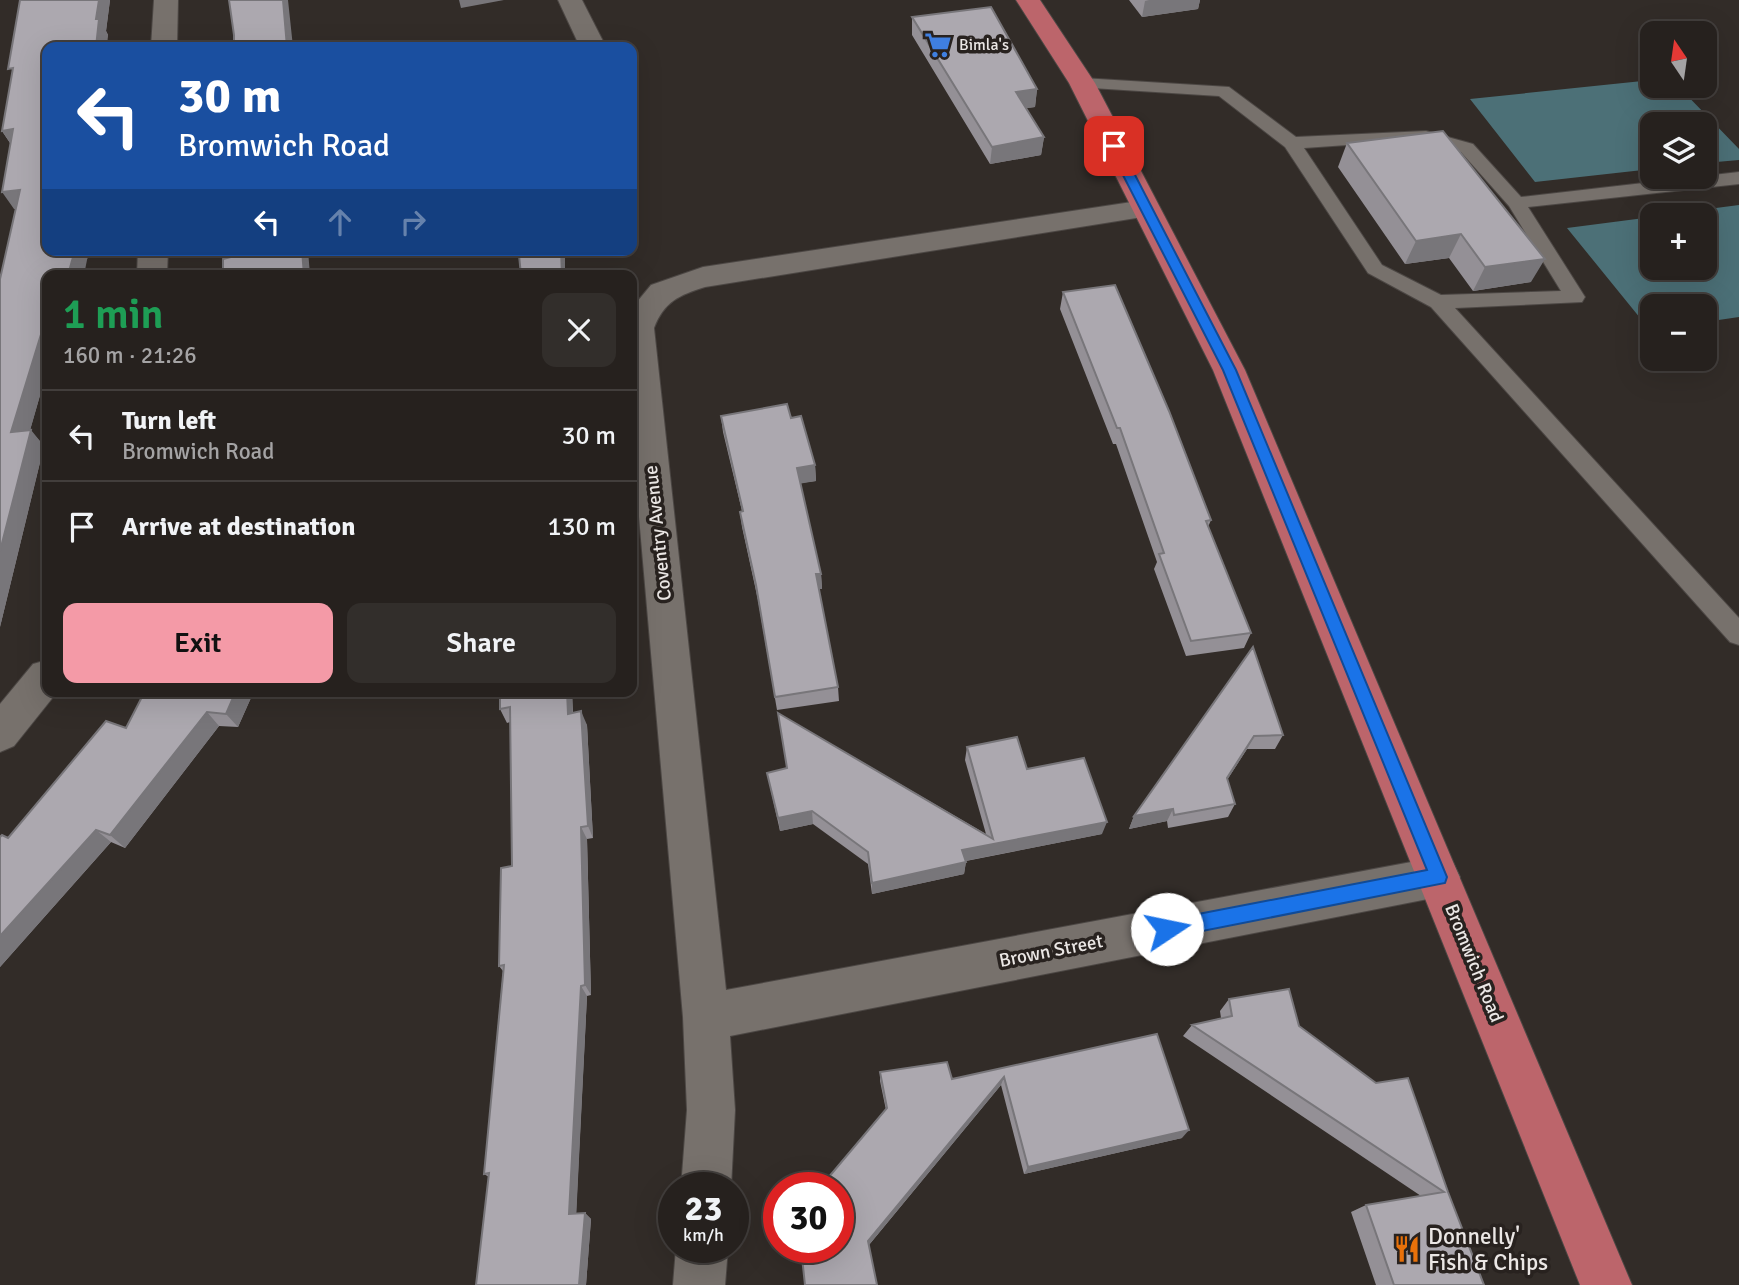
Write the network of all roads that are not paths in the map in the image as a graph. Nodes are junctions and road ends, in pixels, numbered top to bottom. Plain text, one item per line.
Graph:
1 (166, 0) edge
2 (570, 0) edge
3 (1028, 0) edge
4 (164, 42) edge
5 (591, 42) edge
6 (1082, 83) junction
7 (1292, 143) junction
8 (1739, 178) edge
9 (1517, 203) junction
10 (1145, 209) junction
11 (1438, 302) junction
12 (1739, 635) edge
13 (42, 682) edge
14 (0, 734) edge
15 (1438, 877) junction
16 (706, 1017) junction
17 (707, 1172) edge
18 (701, 1263) edge
19 (699, 1285) edge
20 (1606, 1285) edge

1 - 4 street
2 - 5 street
3 - 6 main road, Bromwich Road
6 - 7 lane
6 - 10 main road, Bromwich Road
7 - 9 lane
7 - 11 lane
8 - 9 lane
9 - 11 lane
10 - 15 main road, Bromwich Road
10 - 16 street, Coventry Avenue
11 - 12 lane
13 - 14 street
15 - 16 street, Brown Street
15 - 20 main road, Bromwich Road
16 - 17 street, Coventry Avenue
18 - 19 street

